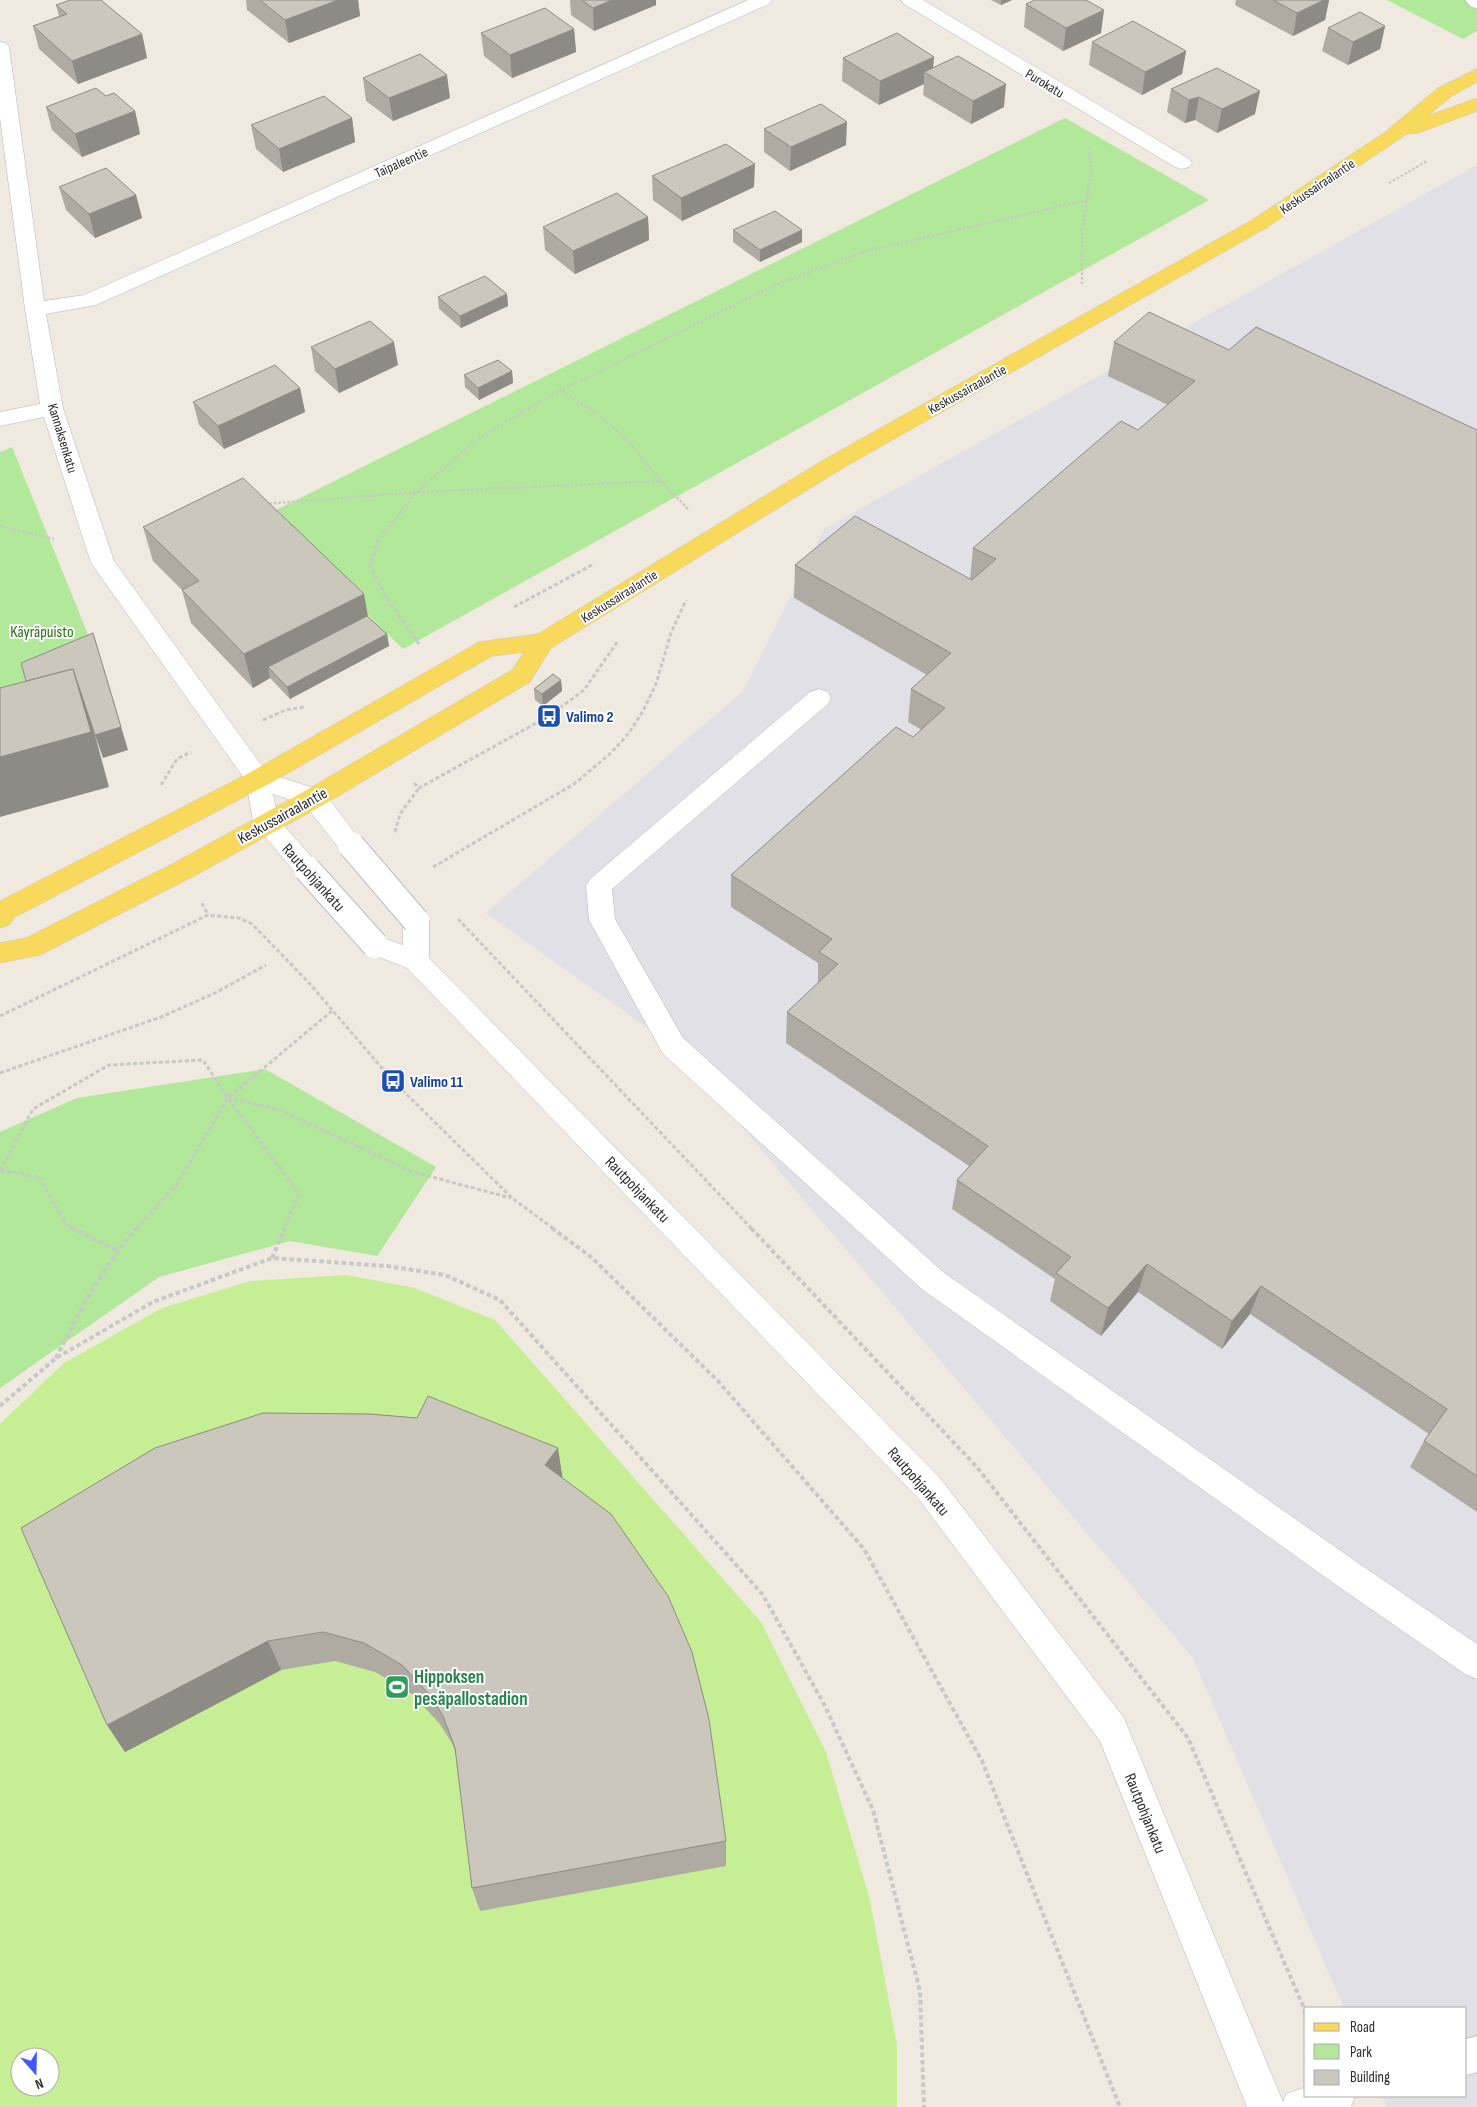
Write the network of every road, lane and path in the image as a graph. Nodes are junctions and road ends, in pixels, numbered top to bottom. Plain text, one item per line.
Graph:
1 (763, 0) edge
2 (910, 0) edge
3 (1474, 0) edge
4 (1477, 3) edge
5 (0, 47) edge
6 (1477, 75) edge
7 (1477, 104) edge
8 (1085, 107) junction
9 (1391, 137) junction
10 (1182, 163) dead end
11 (1087, 200) junction
12 (1082, 288) dead end
13 (35, 310) junction
14 (561, 390) junction
15 (52, 408) junction
16 (0, 419) edge
17 (661, 482) junction
18 (417, 492) junction
19 (260, 504) edge
20 (690, 512) dead end
21 (0, 526) edge
22 (62, 541) dead end
23 (690, 592) dead end
24 (543, 642) junction
25 (422, 647) dead end
26 (819, 698) dead end
27 (225, 736) junction
28 (258, 779) junction
29 (419, 788) dead end
30 (154, 791) dead end
31 (314, 798) junction
32 (266, 822) junction
33 (396, 838) dead end
34 (433, 867) dead end
35 (0, 918) edge
36 (0, 954) edge
37 (416, 961) junction
38 (266, 965) dead end
39 (333, 1010) junction
40 (0, 1016) edge
41 (0, 1073) edge
42 (228, 1098) junction
43 (1, 1171) edge
44 (512, 1198) junction
45 (117, 1250) junction
46 (272, 1258) junction
47 (56, 1358) junction
48 (0, 1406) edge
49 (1477, 1663) edge
50 (1334, 2097) edge
51 (924, 2107) edge
52 (1120, 2107) edge
53 (1266, 2107) edge
54 (1300, 2107) edge

1 - 13 street, Taipaleentie
2 - 8 street, Purokatu
3 - 4 street
5 - 13 street, Kannaksenkatu
6 - 9 main road, Keskussairaalantie
7 - 9 main road, Keskussairaalantie
8 - 10 street, Purokatu
8 - 11 path
9 - 24 main road, Keskussairaalantie
11 - 12 path
11 - 14 path
13 - 15 street, Kannaksenkatu
14 - 17 path
14 - 18 path
15 - 16 street
15 - 27 street, Kannaksenkatu
17 - 18 path
17 - 20 path
18 - 19 path
18 - 25 path
21 - 22 path
23 - 34 path
24 - 28 main road, Keskussairaalantie
24 - 31 main road, Keskussairaalantie
26 - 49 street
27 - 28 street, Kannaksenkatu
27 - 30 path
28 - 31 street
28 - 32 street
28 - 35 main road, Keskussairaalantie
29 - 33 path
31 - 32 main road, Keskussairaalantie
31 - 37 street, bridge
32 - 36 main road, Keskussairaalantie
32 - 37 street, Rautpohjankatu, bridge
37 - 53 street, Rautpohjankatu
38 - 41 path
39 - 40 path
39 - 42 path
39 - 44 path
42 - 43 path
42 - 44 path
42 - 45 path
42 - 46 path
43 - 45 path
44 - 52 path
45 - 47 path
46 - 47 path
46 - 51 path
47 - 48 path
50 - 54 street

